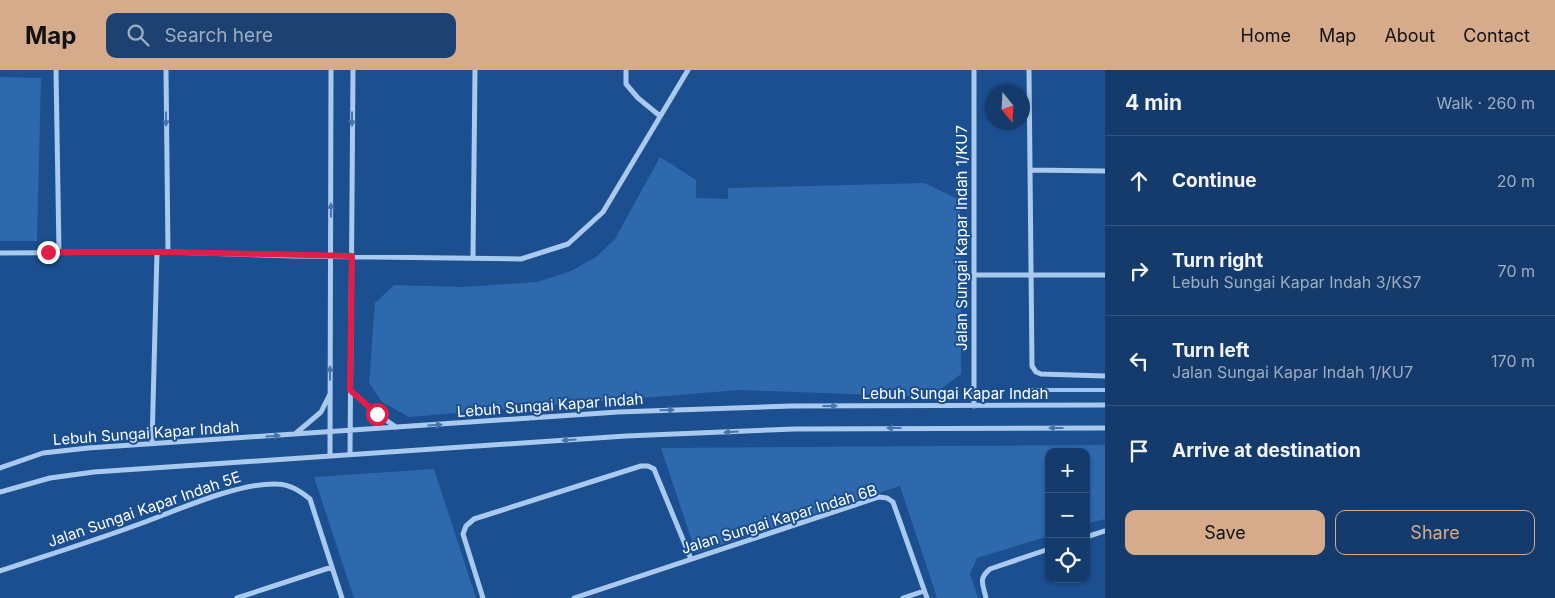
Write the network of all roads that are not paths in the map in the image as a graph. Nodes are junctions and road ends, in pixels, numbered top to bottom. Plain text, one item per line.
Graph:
1 (56, 70) edge
2 (166, 70) edge
3 (331, 70) edge
4 (352, 70) edge
5 (475, 70) edge
6 (626, 70) edge
7 (688, 70) edge
8 (974, 70) edge
9 (1029, 70) edge
10 (660, 116) junction
11 (1030, 170) junction
12 (1105, 171) edge
13 (59, 252) junction
14 (157, 252) junction
15 (168, 252) junction
16 (0, 253) edge
17 (331, 256) junction
18 (352, 256) junction
19 (473, 258) junction
20 (974, 275) junction
21 (1030, 275) junction
22 (1105, 275) edge
23 (1105, 376) edge
24 (350, 390) junction
25 (330, 392) junction
26 (1105, 405) edge
27 (974, 406) junction
28 (396, 427) junction
29 (1105, 428) edge
30 (349, 430) junction
31 (330, 432) junction
32 (295, 434) junction
33 (152, 444) junction
34 (350, 454) junction
35 (330, 456) junction
36 (0, 468) edge
37 (0, 492) edge
38 (1105, 531) edge
39 (1090, 536) edge
40 (1045, 550) edge
41 (691, 559) junction
42 (332, 567) junction
43 (0, 571) edge
44 (924, 591) junction
45 (237, 598) edge
46 (342, 598) edge
47 (483, 598) edge
48 (574, 598) edge
49 (903, 598) edge
50 (927, 598) edge
51 (986, 598) edge

1 - 13 street
2 -> 15 street
17 -> 3 street
4 -> 18 street
5 - 19 street
6 - 10 street
7 - 10 street
8 - 20 street, Jalan Sungai Kapar Indah 1/KU7
9 - 11 street
10 - 19 street
11 - 12 street
11 - 21 street
13 - 14 street
13 - 16 street
14 - 15 street
14 - 33 street
15 - 17 street
17 - 18 street
25 -> 17 street
18 - 19 street
18 - 24 street
20 - 21 street
20 - 27 street, Jalan Sungai Kapar Indah 1/KU7
21 - 22 street
21 - 23 street
24 - 28 street
24 - 30 street
25 - 31 street
25 - 32 street
26 - 27 street, Lebuh Sungai Kapar Indah
28 -> 27 street, Lebuh Sungai Kapar Indah
28 - 30 street, Lebuh Sungai Kapar Indah
29 -> 34 street
30 - 31 street, Lebuh Sungai Kapar Indah
30 - 34 street
31 - 32 street, Lebuh Sungai Kapar Indah
31 - 35 street
33 -> 32 street, Lebuh Sungai Kapar Indah
33 - 36 street, Lebuh Sungai Kapar Indah
34 - 35 street
35 - 37 street
38 - 39 street
40 - 51 street
41 - 44 street, Jalan Sungai Kapar Indah 6B
41 - 47 street
41 - 48 street, Jalan Sungai Kapar Indah 6B
42 - 43 street, Jalan Sungai Kapar Indah 5E
42 - 45 street
42 - 46 street, Jalan Sungai Kapar Indah 5E
44 - 49 street
44 - 50 street, Jalan Sungai Kapar Indah 6B

